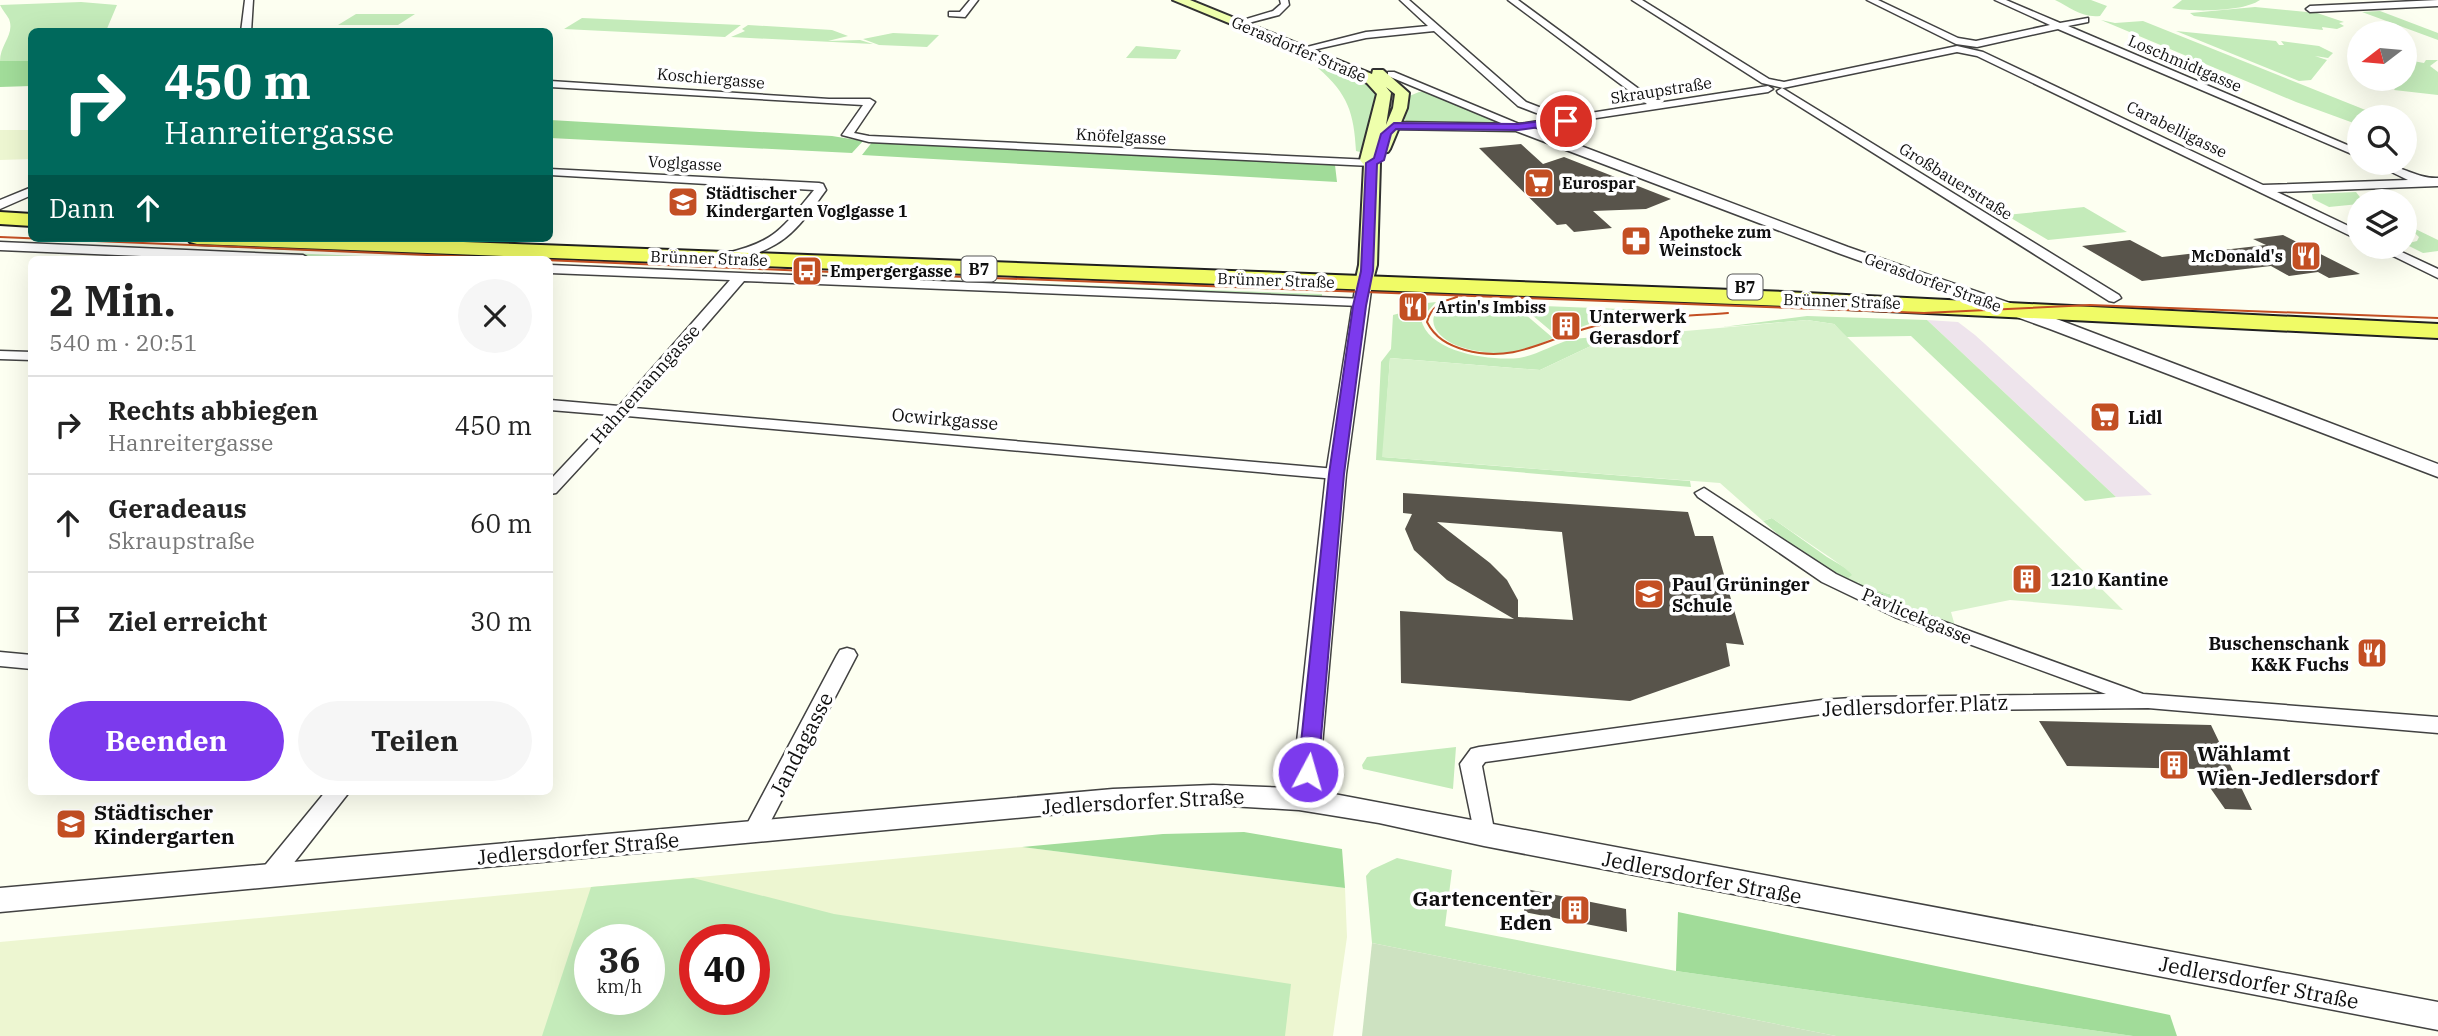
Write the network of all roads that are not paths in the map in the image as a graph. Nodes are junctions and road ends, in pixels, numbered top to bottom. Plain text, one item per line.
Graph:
1 (249, 0) edge
2 (974, 0) edge
3 (1179, 0) edge
4 (1195, 0) edge
5 (1284, 0) edge
6 (1404, 0) edge
7 (1512, 0) edge
8 (1636, 0) edge
9 (1871, 0) edge
10 (1999, 0) edge
11 (2438, 3) edge
12 (2310, 9) dead end
13 (952, 14) dead end
14 (2085, 19) dead end
15 (1244, 21) junction
16 (2056, 24) junction
17 (246, 28) edge
18 (1435, 28) junction
19 (1957, 45) junction
20 (1311, 47) junction
21 (1978, 49) junction
22 (1391, 74) dead end
23 (553, 84) edge
24 (1769, 86) junction
25 (1782, 88) junction
26 (1430, 89) junction
27 (1384, 93) junction
28 (1402, 93) junction
29 (1656, 106) junction
30 (1566, 121) junction
31 (1394, 126) junction
32 (1518, 127) junction
33 (869, 139) joint
34 (2347, 149) edge
35 (1371, 163) junction
36 (553, 172) edge
37 (2408, 175) edge
38 (2425, 182) junction
39 (2438, 182) edge
40 (2259, 189) junction
41 (28, 192) edge
42 (0, 205) edge
43 (0, 218) edge
44 (28, 220) edge
45 (0, 229) edge
46 (2347, 230) edge
47 (28, 231) edge
48 (553, 241) edge
49 (301, 242) edge
50 (0, 246) edge
51 (767, 248) junction
52 (233, 256) edge
53 (717, 258) junction
54 (2406, 259) edge
55 (553, 270) edge
56 (2438, 274) edge
57 (739, 278) junction
58 (1364, 285) junction
59 (1963, 293) junction
60 (2114, 298) junction
61 (2017, 312) junction
62 (2438, 312) edge
63 (2438, 331) edge
64 (1, 355) edge
65 (28, 356) edge
66 (553, 405) edge
67 (625, 409) junction
68 (2438, 471) edge
69 (1336, 474) junction
70 (553, 486) edge
71 (1704, 494) dead end
72 (847, 655) dead end
73 (0, 659) edge
74 (28, 662) edge
75 (2148, 701) junction
76 (2438, 725) edge
77 (337, 795) edge
78 (1304, 800) junction
79 (754, 832) junction
80 (1484, 835) junction
81 (270, 876) junction
82 (0, 900) edge
83 (2438, 1016) edge

1 - 17 street
2 - 13 street
3 - 15 main road, Gerasdorfer Straße
4 - 15 main road, Gerasdorfer Straße
5 - 15 street
6 - 18 street
7 - 29 street
8 - 24 street
9 - 19 street
10 - 16 street, Loschmidtgasse
11 - 12 street
14 - 16 street
15 - 20 main road, Gerasdorfer Straße
16 - 21 street
16 - 34 street, Loschmidtgasse
18 - 20 street
18 - 30 street
19 - 21 street
19 - 25 street
20 - 27 main road, Gerasdorfer Straße
20 - 28 main road, Gerasdorfer Straße
21 - 40 street, Carabelligasse
22 - 26 street, Gerasdorfer Straße
23 - 33 street, Koschiergasse
24 - 25 street
24 - 29 street, Skraupstraße
25 - 60 street, Großbauerstraße
26 - 28 street
26 - 32 street, Gerasdorfer Straße
27 - 31 main road
27 - 35 main road, Gerasdorfer Straße
28 - 31 main road
29 - 30 street, Skraupstraße
30 - 32 street, Skraupstraße
31 - 32 street
31 - 35 main road
32 - 59 street, Gerasdorfer Straße
33 - 35 street, Knöfelgasse
35 - 58 main road, Gerasdorfer Straße
36 - 51 street, Voglgasse
37 - 38 street
38 - 39 street
38 - 40 street
40 - 46 street, Carabelligasse
41 - 42 street
43 - 44 main road
45 - 47 main road
48 - 51 main road, Brünner Straße / B7
49 - 53 main road, Brünner Straße / B7
50 - 52 street
51 - 53 street
51 - 58 main road, Brünner Straße / B7
53 - 58 main road, Brünner Straße / B7
54 - 56 street
55 - 57 street, Brünner Straße
57 - 58 street, Brünner Straße
57 - 67 street, Hahnemanngasse
58 - 59 main road, Brünner Straße / B7
58 - 61 main road, Brünner Straße / B7
58 - 69 street
59 - 60 main road, Brünner Straße / B7
59 - 61 street, Gerasdorfer Straße
60 - 62 main road, Brünner Straße / B7
61 - 63 main road, Brünner Straße / B7
61 - 68 street, Gerasdorfer Straße
64 - 65 street
66 - 67 street, Ocwirkgasse
67 - 69 street, Ocwirkgasse
67 - 70 street, Hahnemanngasse
69 - 78 street
71 - 75 street, Pavlicekgasse
72 - 79 street, Jandagasse
73 - 74 street
75 - 76 street, Jedlersdorfer Platz
75 - 80 street, Jedlersdorfer Platz
77 - 81 street
78 - 79 street, Jedlersdorfer Straße
78 - 80 street, Jedlersdorfer Straße
79 - 81 street, Jedlersdorfer Straße
80 - 83 street, Jedlersdorfer Straße
81 - 82 street, Jedlersdorfer Straße

